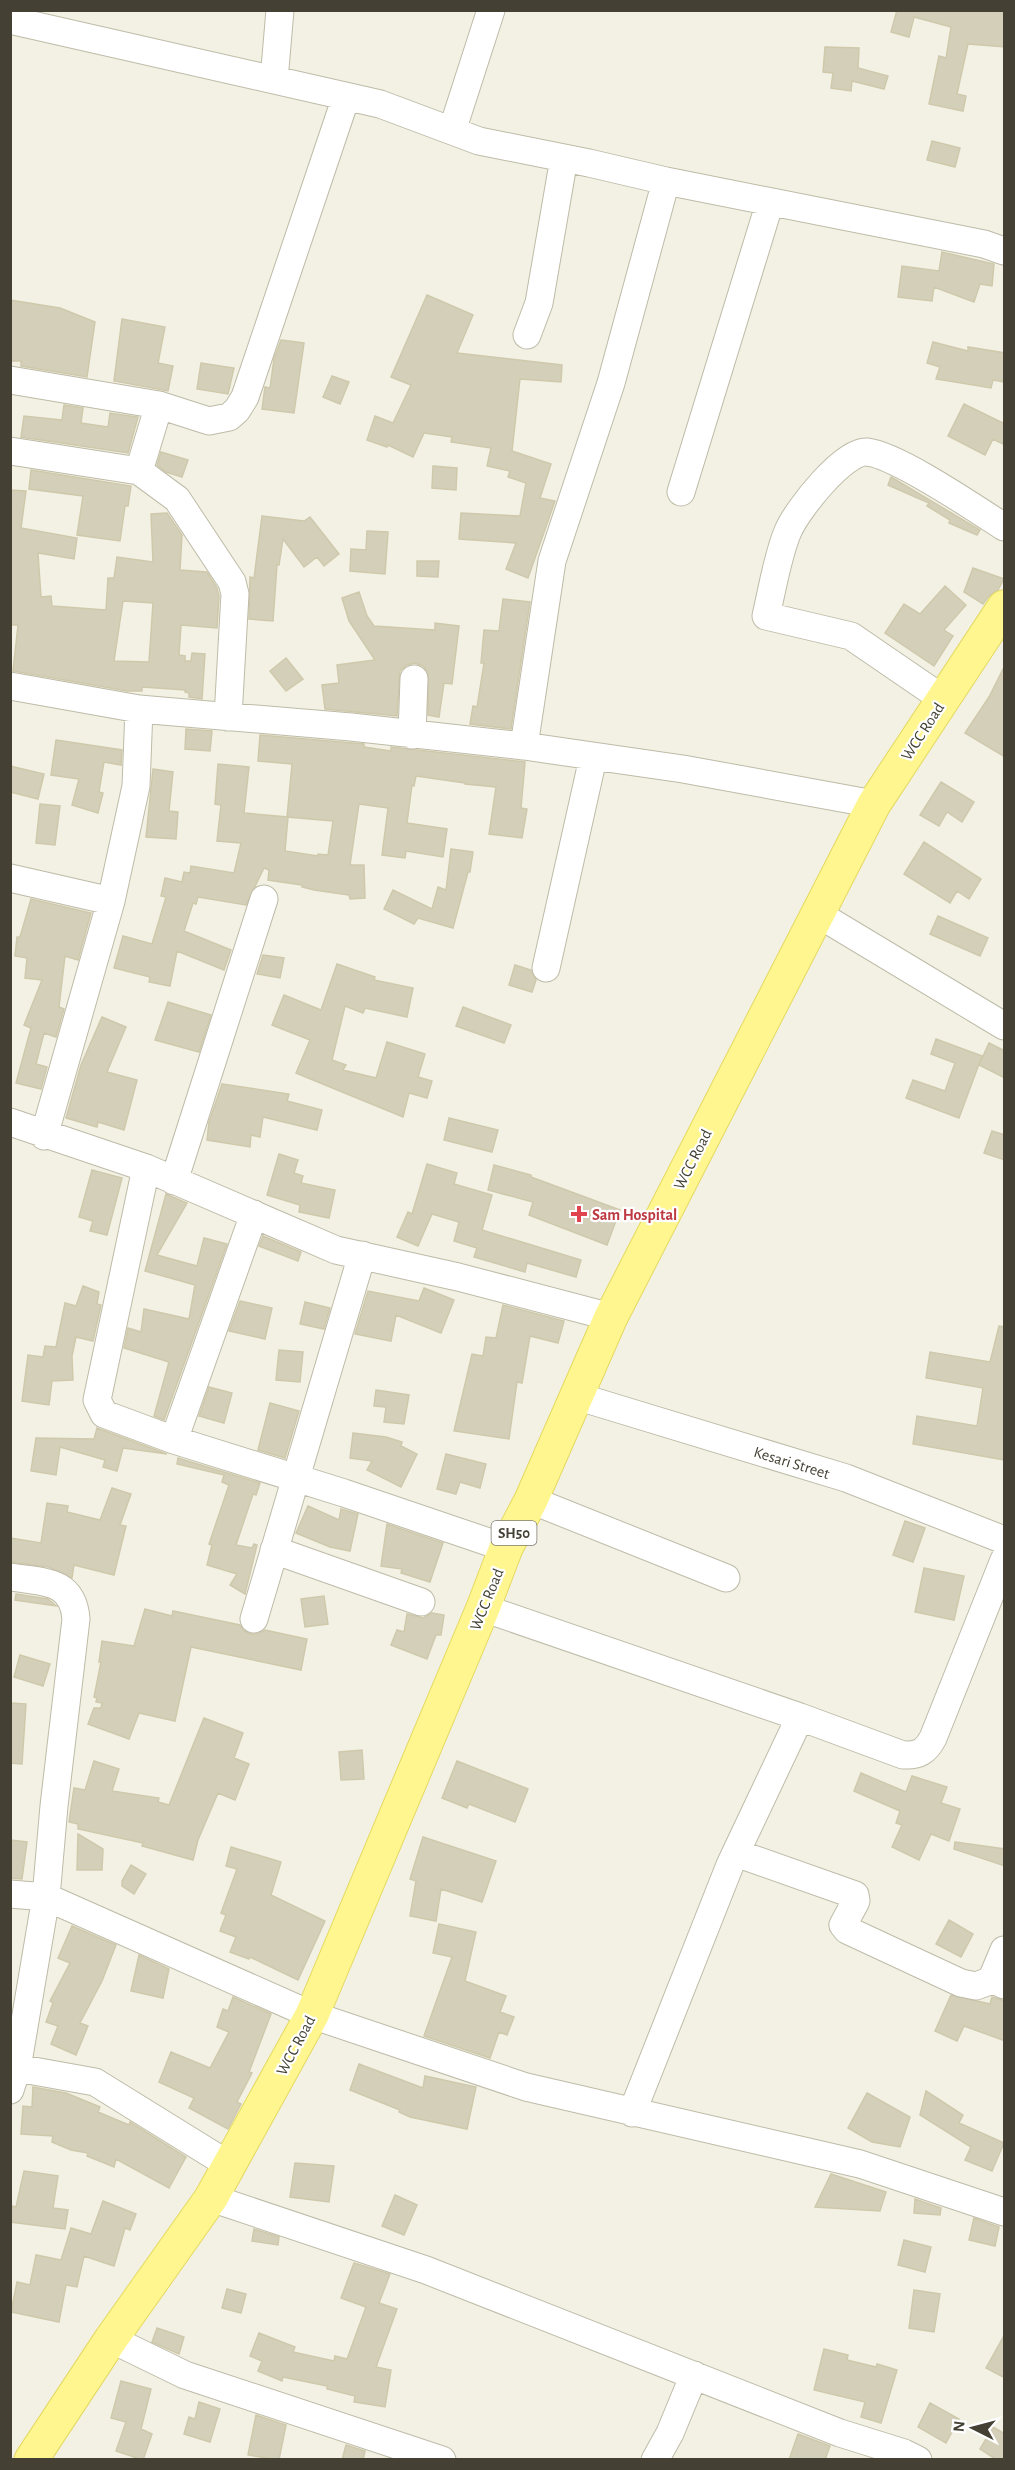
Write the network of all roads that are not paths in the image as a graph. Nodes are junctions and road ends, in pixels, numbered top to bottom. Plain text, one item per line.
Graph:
1 (280, 10) edge
2 (491, 10) edge
3 (10, 20) edge
4 (274, 80) junction
5 (346, 97) junction
6 (453, 131) junction
7 (564, 158) junction
8 (666, 181) junction
9 (770, 202) junction
10 (1005, 251) edge
11 (527, 335) dead end
12 (10, 380) edge
13 (159, 405) junction
14 (10, 451) edge
15 (138, 471) junction
16 (681, 492) dead end
17 (1005, 527) edge
18 (1004, 608) edge
19 (414, 679) dead end
20 (10, 686) edge
21 (943, 699) junction
22 (139, 709) junction
23 (228, 717) junction
24 (412, 735) junction
25 (524, 746) junction
26 (593, 758) junction
27 (874, 804) junction
28 (10, 878) edge
29 (264, 899) dead end
30 (111, 901) junction
31 (818, 914) junction
32 (546, 968) dead end
33 (1005, 1026) edge
34 (10, 1122) edge
35 (44, 1136) junction
36 (146, 1168) junction
37 (174, 1181) junction
38 (254, 1214) junction
39 (362, 1255) junction
40 (611, 1317) junction
41 (576, 1396) junction
42 (174, 1440) junction
43 (295, 1479) junction
44 (531, 1500) junction
45 (1005, 1540) edge
46 (506, 1548) junction
47 (274, 1550) junction
48 (1005, 1560) edge
49 (10, 1577) edge
50 (726, 1578) dead end
51 (421, 1602) dead end
52 (483, 1608) junction
53 (254, 1618) dead end
54 (800, 1717) junction
55 (736, 1853) junction
56 (10, 1894) edge
57 (46, 1897) junction
58 (1005, 1950) edge
59 (1000, 1982) edge
60 (312, 2015) junction
61 (14, 2079) edge
62 (632, 2113) junction
63 (229, 2165) junction
64 (211, 2198) junction
65 (1005, 2212) edge
66 (111, 2339) junction
67 (694, 2375) junction
68 (31, 2460) edge
69 (442, 2460) edge
70 (655, 2460) edge
71 (918, 2460) edge

1 - 4 street
2 - 6 street
3 - 4 street
4 - 5 street
5 - 6 street
5 - 13 street
6 - 7 street
7 - 8 street
7 - 11 street
8 - 9 street
8 - 25 street
9 - 10 street
9 - 16 street
12 - 13 street
13 - 15 street
14 - 15 street
15 - 23 street
17 - 21 street
18 - 21 main road, WCC Road / SH50
19 - 24 street
20 - 22 street
21 - 27 main road, WCC Road / SH50
22 - 23 street
22 - 30 street
23 - 24 street
24 - 25 street
25 - 26 street
26 - 27 street
26 - 32 street
27 - 31 main road, WCC Road / SH50
28 - 30 street
29 - 37 street
30 - 35 street
31 - 33 street
31 - 40 main road, WCC Road / SH50
34 - 35 street
35 - 36 street
36 - 37 street
36 - 42 street
37 - 38 street
38 - 39 street
38 - 42 street
39 - 40 street
39 - 43 street
40 - 41 main road, WCC Road / SH50
41 - 44 main road, WCC Road / SH50
41 - 45 street, Kesari Street
42 - 43 street
43 - 46 street
43 - 47 street
44 - 46 main road, WCC Road / SH50
44 - 50 street
46 - 52 main road, WCC Road / SH50
47 - 51 street
47 - 53 street
48 - 54 street
49 - 57 street
52 - 54 street
52 - 60 main road, WCC Road / SH50
54 - 55 street
55 - 59 street
55 - 62 street
56 - 57 street
57 - 60 street
57 - 61 street
58 - 59 street
60 - 62 street
60 - 63 main road, WCC Road / SH50
61 - 63 street
62 - 65 street
63 - 64 main road, WCC Road / SH50
64 - 66 main road, WCC Road / SH50
64 - 67 street
66 - 68 main road, WCC Road / SH50
66 - 69 street
67 - 70 street
67 - 71 street

